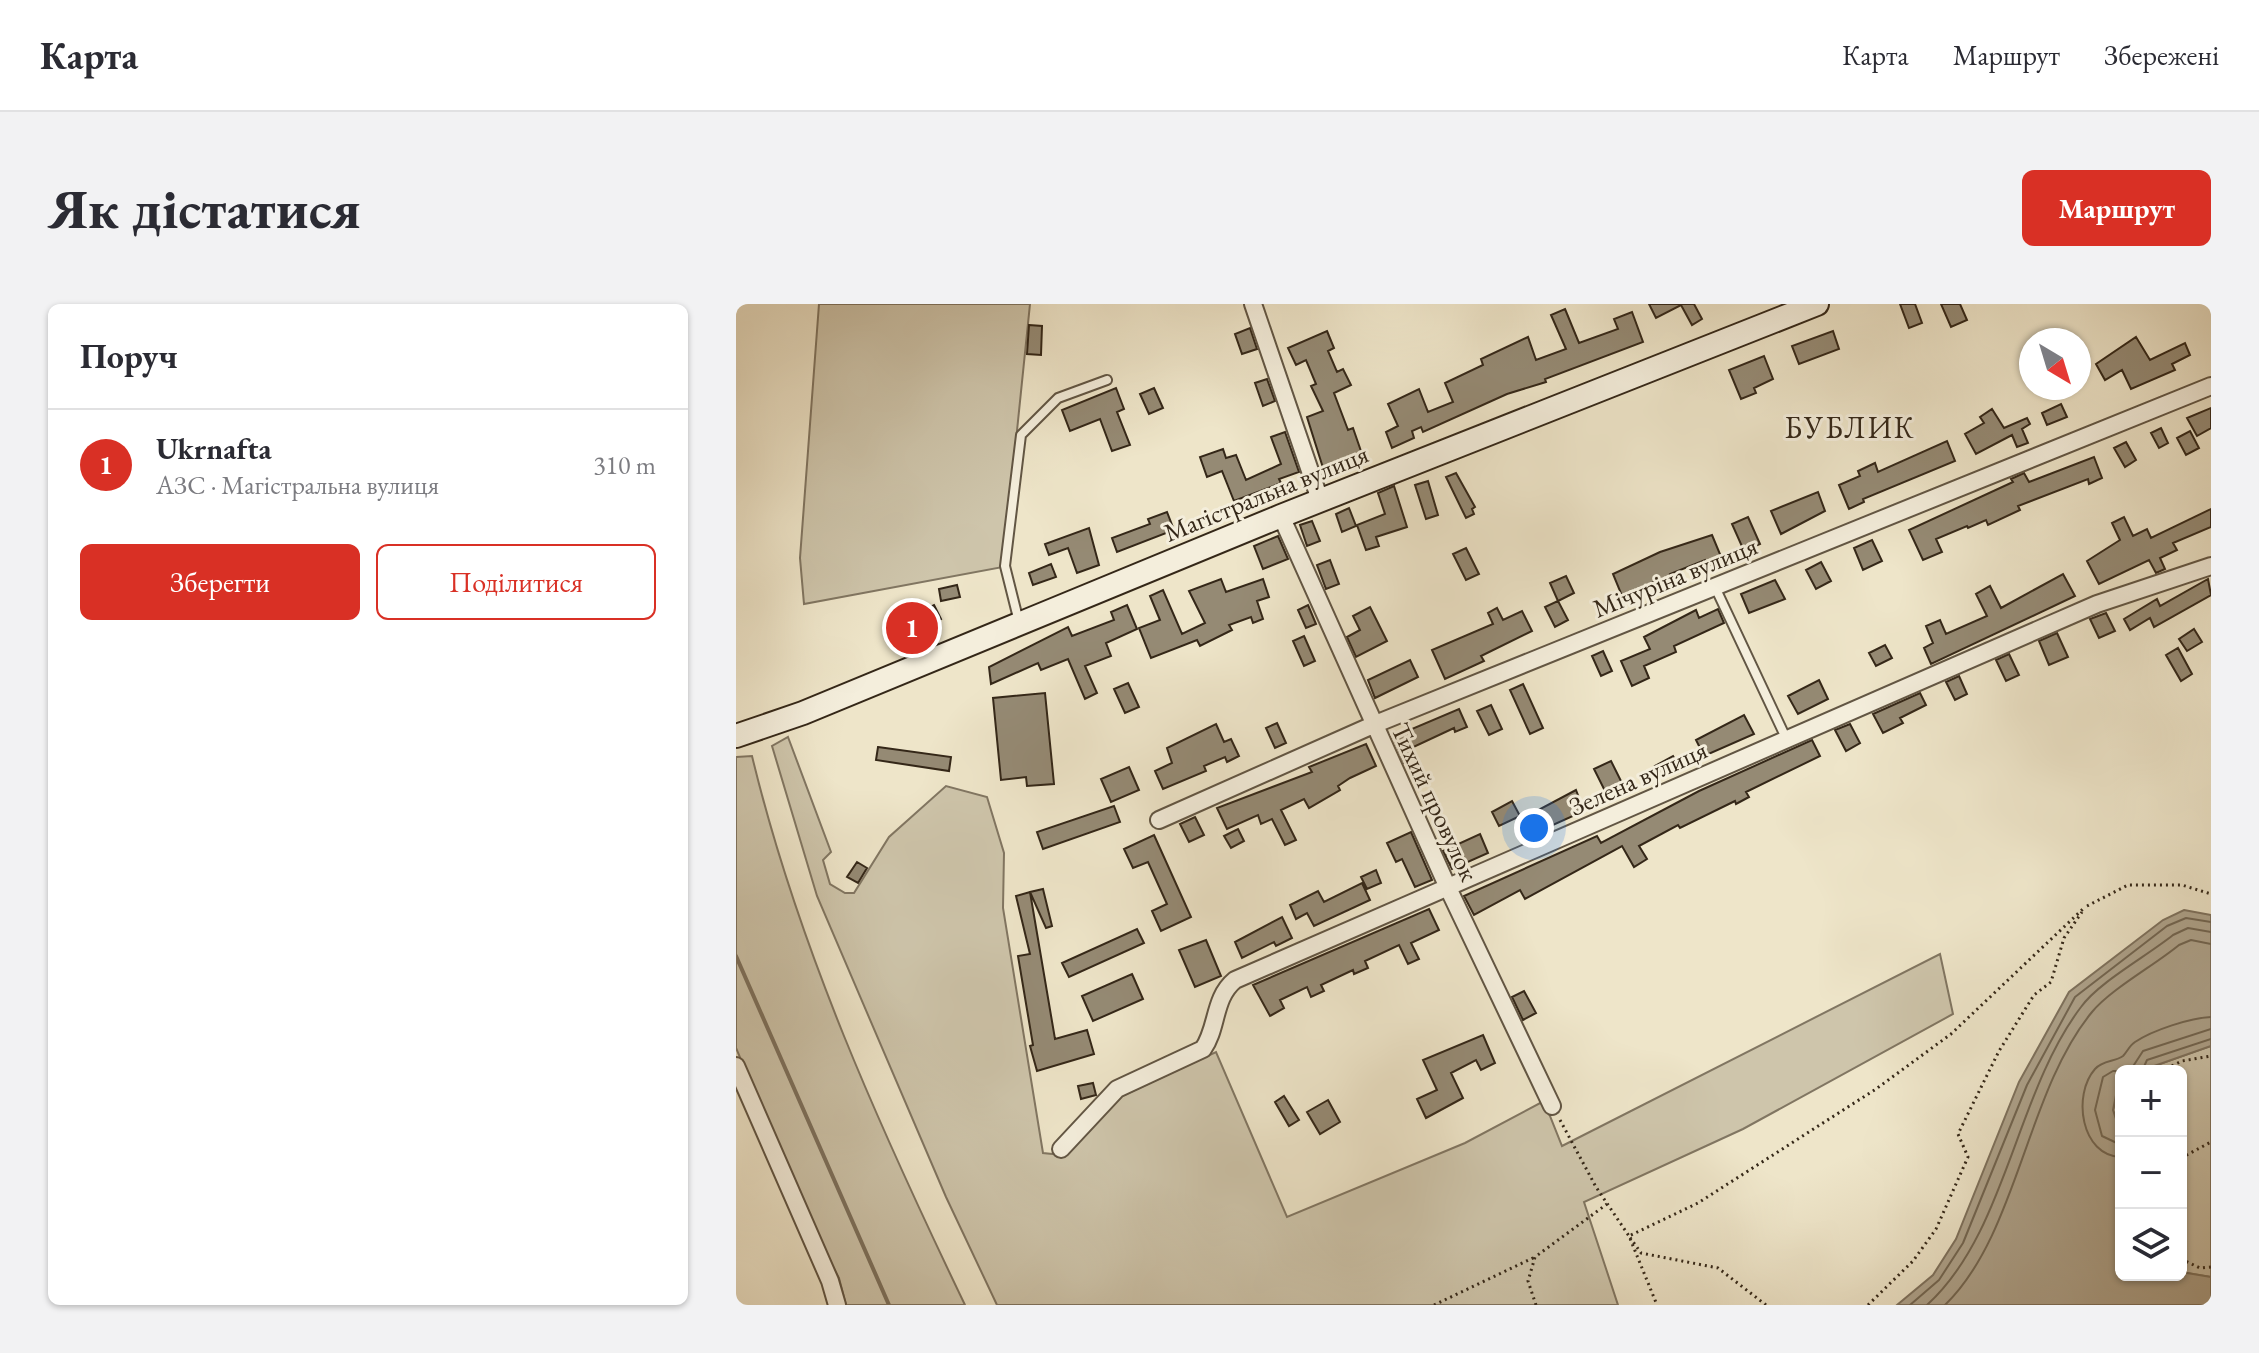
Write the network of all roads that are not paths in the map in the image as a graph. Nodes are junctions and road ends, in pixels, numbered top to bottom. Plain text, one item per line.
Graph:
1 (1253, 304) edge
2 (1817, 304) edge
3 (1776, 311) edge
4 (1107, 380) dead end
5 (2211, 386) edge
6 (1320, 500) junction
7 (1281, 516) junction
8 (2211, 566) edge
9 (1715, 587) junction
10 (1019, 623) junction
11 (1373, 725) junction
12 (736, 736) edge
13 (1786, 738) junction
14 (1159, 820) dead end
15 (1449, 890) junction
16 (736, 1066) edge
17 (1552, 1106) road end
18 (1061, 1149) dead end
19 (837, 1305) edge

1 - 6 street
2 - 3 main road, Магістральна вулиця
3 - 6 main road, Магістральна вулиця
4 - 10 lane
5 - 9 street, Мічуріна вулиця
6 - 7 main road, Магістральна вулиця
7 - 10 main road, Магістральна вулиця
7 - 11 street, Тихий провулок
8 - 13 street, Зелена вулиця
9 - 11 street, Мічуріна вулиця
9 - 13 lane
10 - 12 main road, Магістральна вулиця
11 - 14 street, Мічуріна вулиця
11 - 15 street, Тихий провулок
13 - 15 street, Зелена вулиця
15 - 17 street, Тихий провулок
15 - 18 street, Зелена вулиця
16 - 19 street

